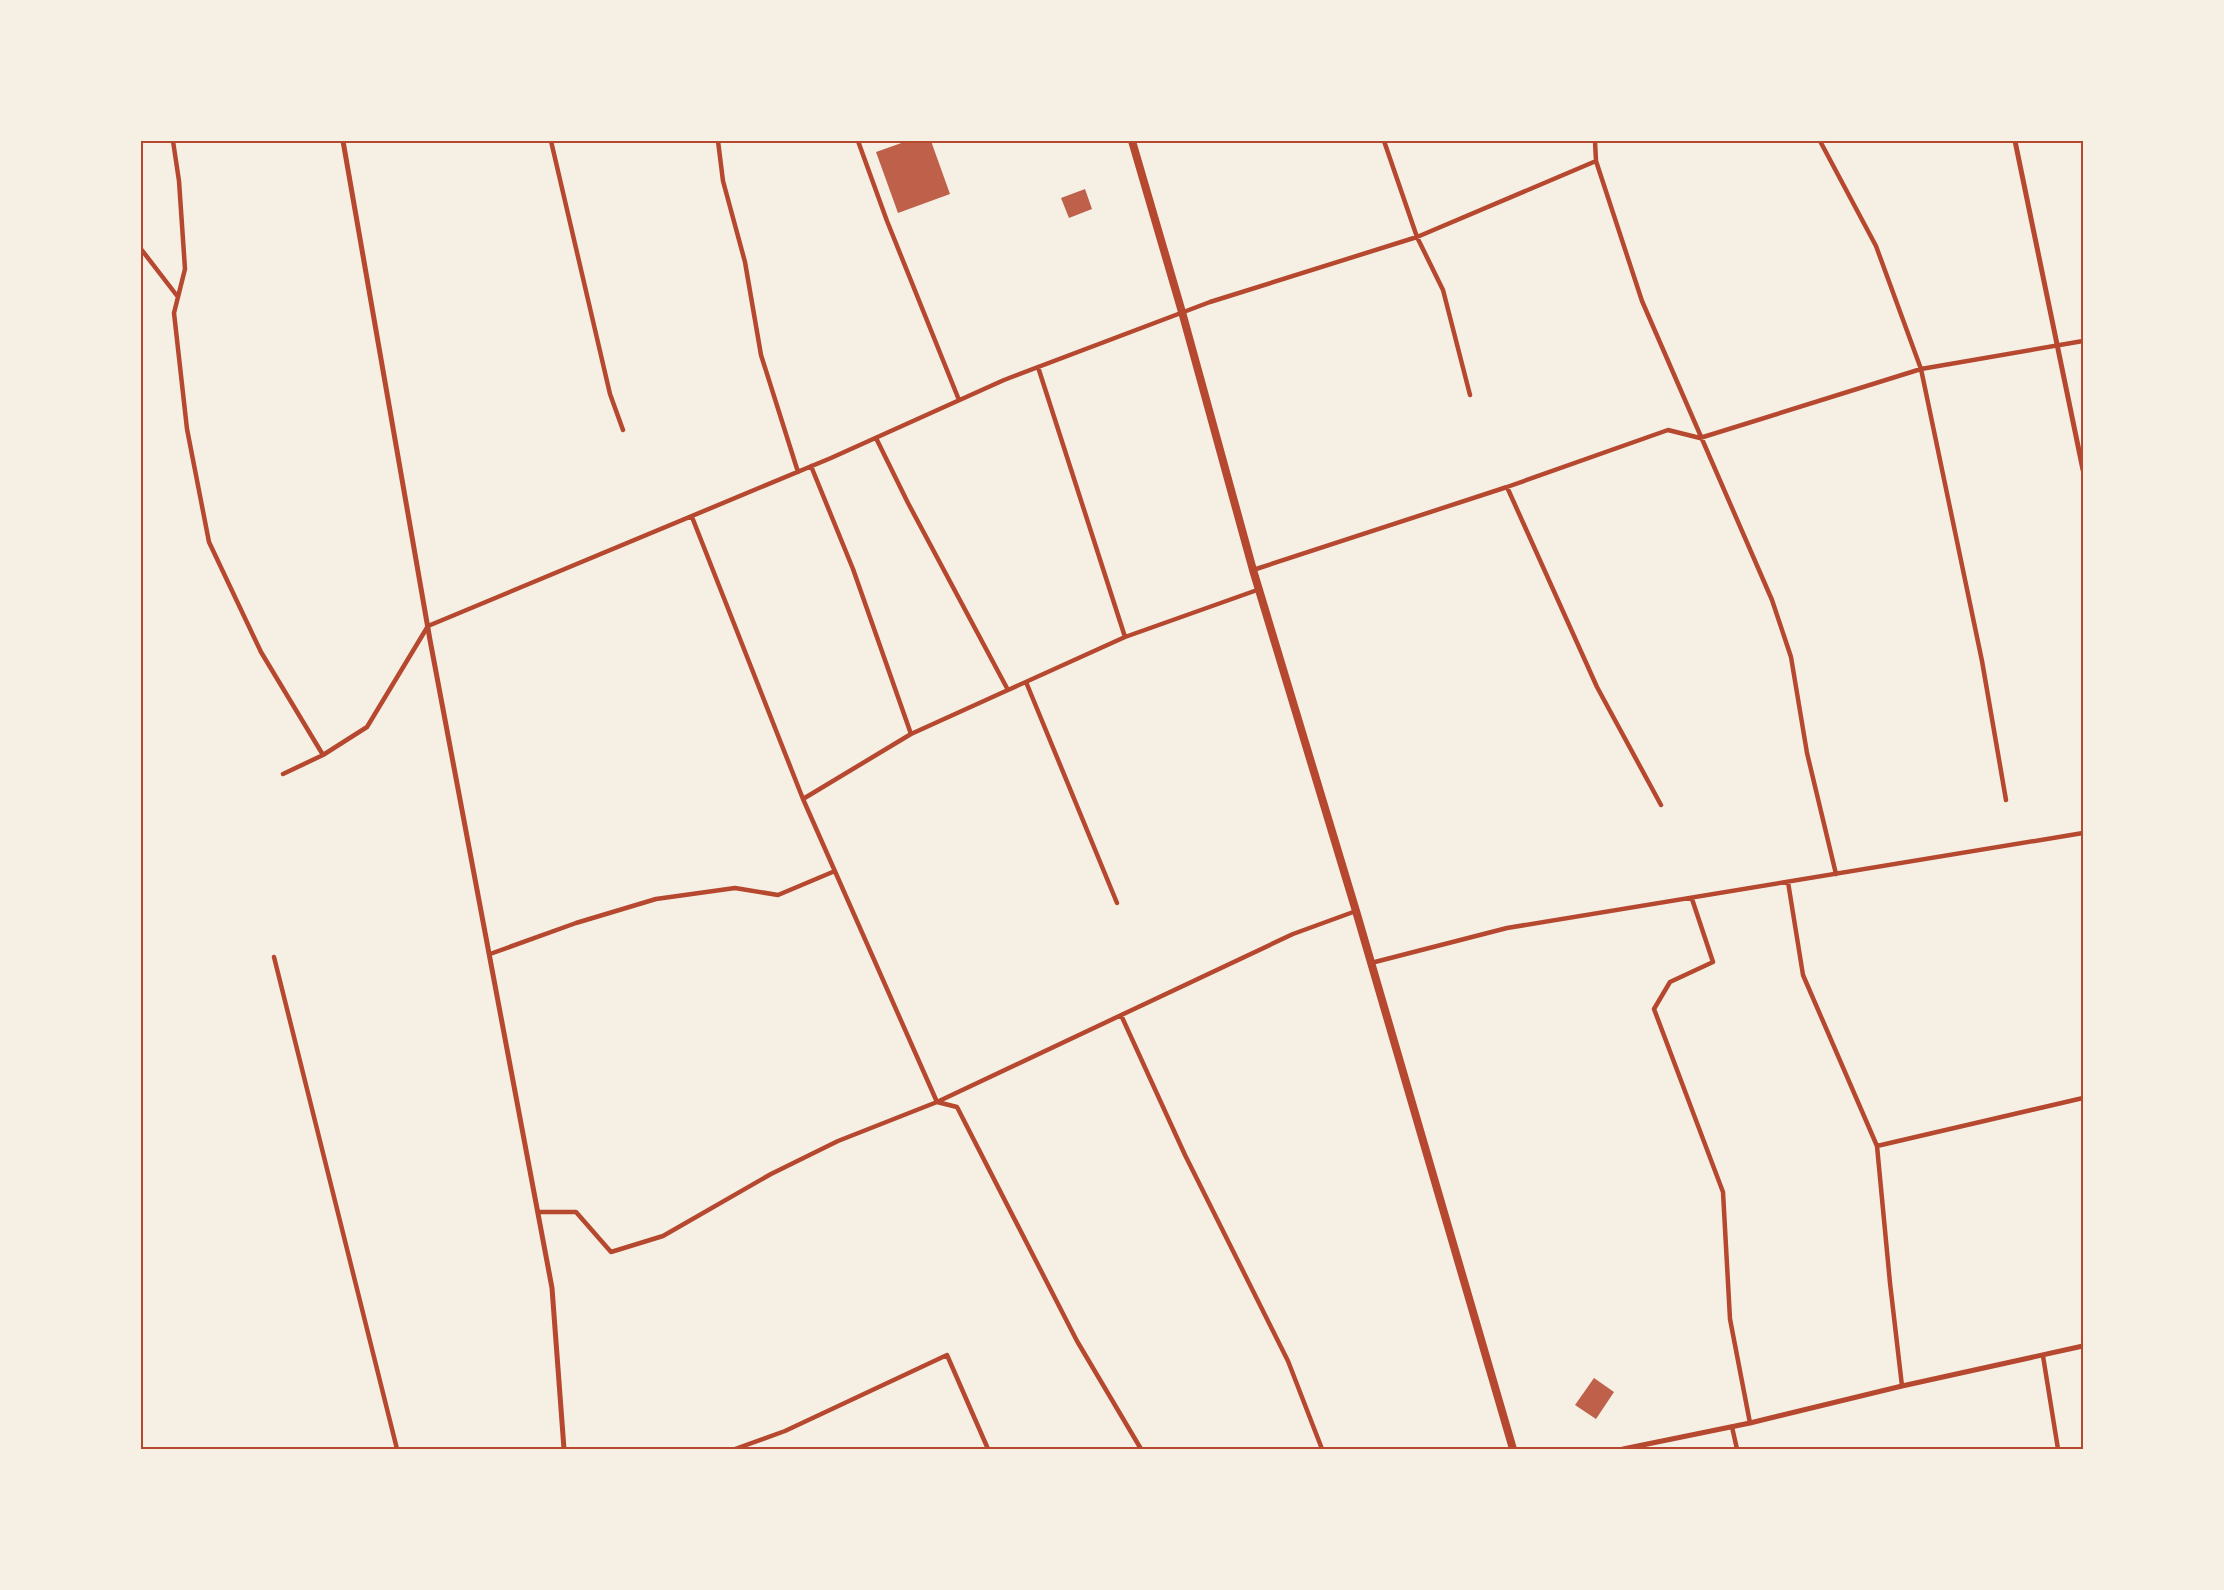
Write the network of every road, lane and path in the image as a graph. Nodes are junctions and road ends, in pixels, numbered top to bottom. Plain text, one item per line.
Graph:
1 (173, 141) edge
2 (344, 141) edge
3 (551, 141) edge
4 (718, 141) edge
5 (858, 141) edge
6 (1132, 141) edge
7 (1384, 141) edge
8 (1595, 141) edge
9 (1820, 141) edge
10 (2015, 141) edge
11 (1596, 161) junction
12 (1418, 237) junction
13 (141, 249) edge
14 (178, 297) junction
15 (1182, 312) junction
16 (2083, 341) edge
17 (2057, 345) junction
18 (1038, 367) junction
19 (1921, 369) junction
20 (1470, 395) dead end
21 (959, 400) junction
22 (623, 430) dead end
23 (876, 438) junction
24 (1700, 438) junction
25 (812, 466) junction
26 (2083, 470) edge
27 (798, 472) junction
28 (1507, 486) junction
29 (692, 517) junction
30 (1253, 570) junction
31 (1260, 589) junction
32 (428, 626) junction
33 (1125, 637) junction
34 (1026, 682) junction
35 (1008, 690) junction
36 (912, 734) junction
37 (323, 754) junction
38 (283, 774) dead end
39 (803, 799) junction
40 (2006, 800) dead end
41 (1661, 805) dead end
42 (2083, 833) edge
43 (835, 871) junction
44 (1836, 874) junction
45 (1788, 882) junction
46 (1692, 899) junction
47 (1117, 903) dead end
48 (1356, 910) junction
49 (490, 954) junction
50 (274, 957) dead end
51 (1371, 963) junction
52 (1121, 1016) junction
53 (2083, 1098) edge
54 (937, 1102) junction
55 (1877, 1146) junction
56 (538, 1212) junction
57 (2083, 1346) edge
58 (2043, 1356) junction
59 (1902, 1386) junction
60 (1750, 1423) junction
61 (1732, 1427) junction
62 (397, 1449) edge
63 (564, 1449) edge
64 (735, 1449) edge
65 (988, 1449) edge
66 (1141, 1449) edge
67 (1322, 1449) edge
68 (1513, 1449) edge
69 (1623, 1449) edge
70 (1737, 1449) edge
71 (2058, 1449) edge

1 - 14 street
2 - 32 street
3 - 22 street
4 - 27 street
5 - 21 street
6 - 15 highway
7 - 12 street
8 - 11 street
9 - 19 street
10 - 17 street
11 - 12 street
11 - 24 street
12 - 15 street
12 - 20 street
13 - 14 street
14 - 37 street
15 - 18 street
15 - 30 highway
16 - 17 street
17 - 19 street
17 - 26 street
18 - 21 street
18 - 33 street
19 - 24 street
19 - 40 street
21 - 23 street
23 - 25 street
23 - 35 street
24 - 28 street
24 - 44 street
25 - 27 street
25 - 36 street
27 - 29 street
28 - 30 street
28 - 41 street
29 - 32 street
29 - 39 street
30 - 31 highway
31 - 33 street
31 - 48 highway
32 - 37 street
32 - 49 street
33 - 34 street
34 - 35 street
34 - 47 street
35 - 36 street
36 - 39 street
37 - 38 street
39 - 43 street
42 - 44 street
43 - 49 street
43 - 54 street
44 - 45 street
45 - 46 street
45 - 55 street
46 - 51 street
46 - 60 street
48 - 51 highway
48 - 52 street
49 - 56 street
50 - 62 street
51 - 68 highway
52 - 54 street
52 - 67 street
53 - 55 street
54 - 56 street
54 - 66 street
55 - 59 street
56 - 63 street
57 - 58 street
58 - 59 street
58 - 71 street
59 - 60 street
60 - 61 street
61 - 69 street
61 - 70 street
64 - 65 street

